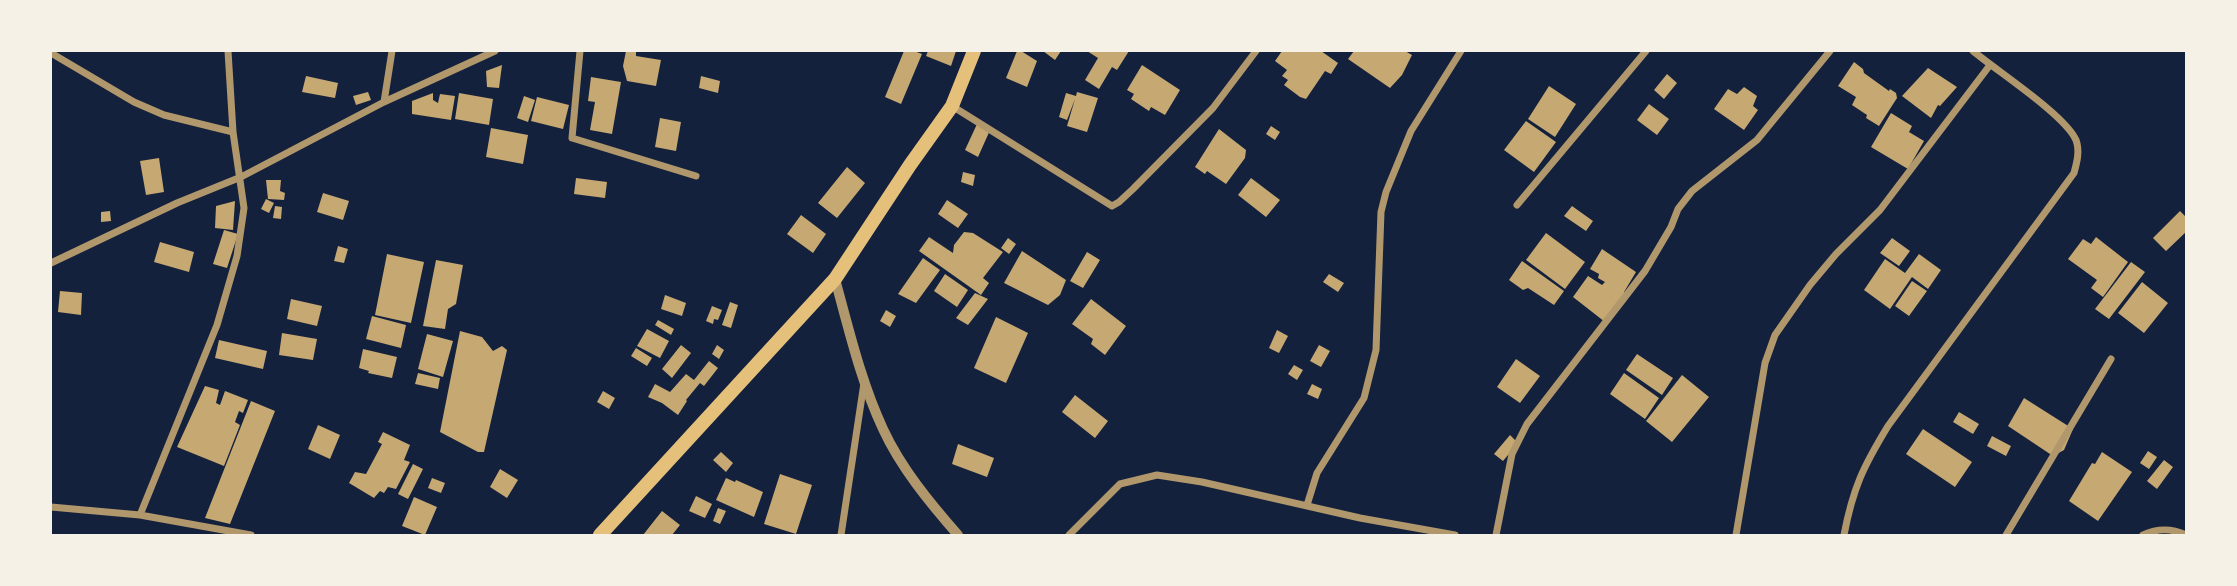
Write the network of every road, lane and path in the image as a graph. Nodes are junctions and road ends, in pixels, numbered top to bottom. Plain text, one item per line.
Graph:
1 (229, 51) edge
2 (392, 51) edge
3 (495, 51) edge
4 (580, 51) edge
5 (974, 51) edge
6 (1256, 51) edge
7 (1461, 51) edge
8 (1646, 51) edge
9 (1830, 51) edge
10 (1973, 51) edge
11 (52, 53) edge
12 (1990, 65) junction
13 (384, 102) junction
14 (952, 107) junction
15 (233, 132) junction
16 (696, 176) dead end
17 (241, 177) junction
18 (1517, 205) dead end
19 (51, 263) edge
20 (835, 279) junction
21 (2112, 359) dead end
22 (864, 382) junction
23 (1307, 506) junction
24 (51, 507) edge
25 (140, 516) junction
26 (251, 535) edge
27 (600, 535) edge
28 (841, 535) edge
29 (958, 535) edge
30 (1069, 535) edge
31 (1455, 535) edge
32 (1496, 535) edge
33 (1737, 535) edge
34 (1844, 535) edge
35 (2006, 535) edge
36 (2143, 535) edge
37 (2186, 535) edge

1 - 15 street
2 - 13 street
3 - 13 street
4 - 16 street
5 - 14 highway
6 - 14 street
7 - 23 street
8 - 18 street
9 - 32 street
10 - 12 street
11 - 15 street
12 - 33 street
12 - 34 street
13 - 17 street
14 - 20 highway
15 - 17 street
17 - 19 street
17 - 25 street
20 - 22 street
20 - 27 highway
21 - 35 street
22 - 28 street
22 - 29 street
23 - 30 street
23 - 31 street
24 - 25 street
25 - 26 street
36 - 37 street

